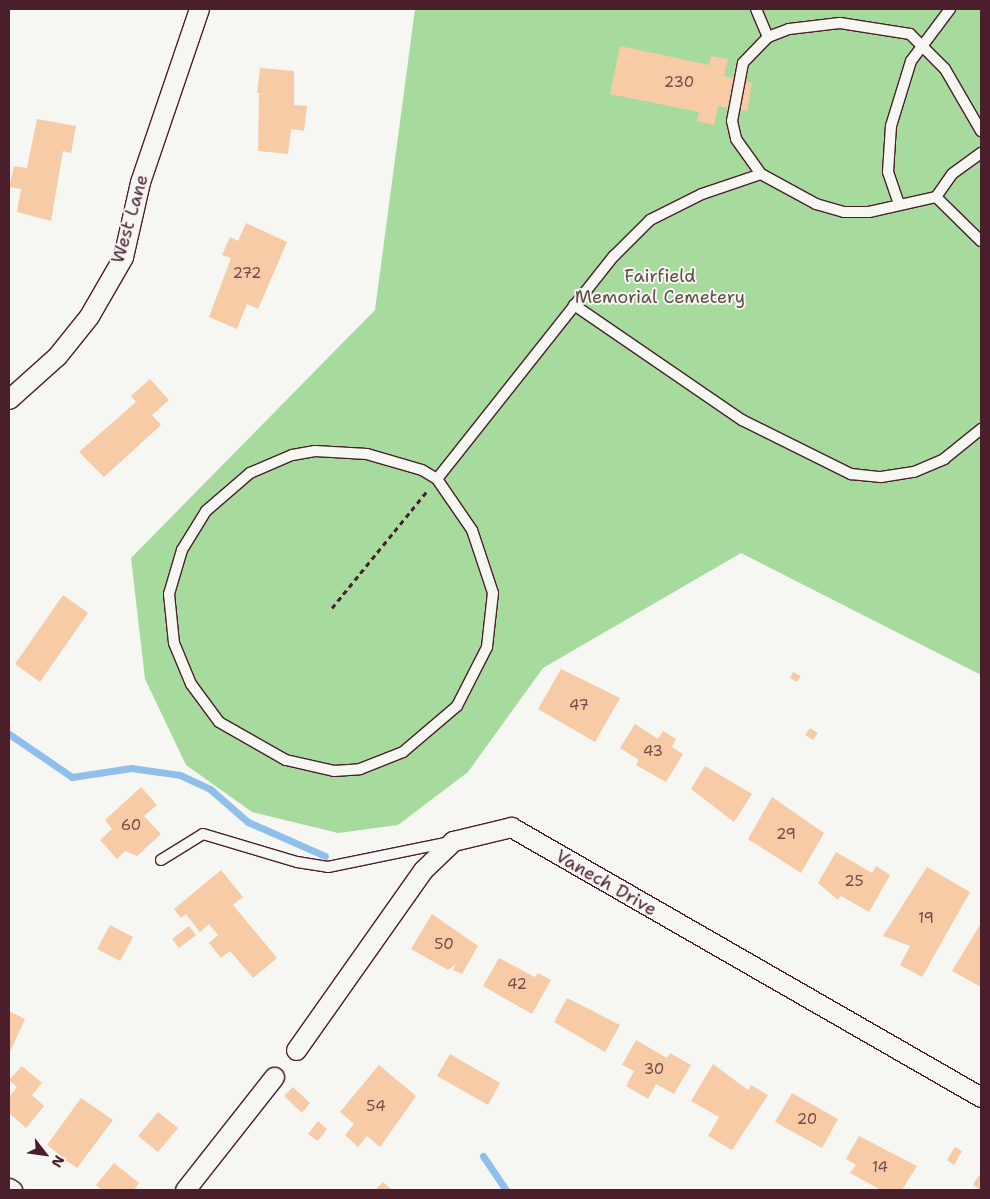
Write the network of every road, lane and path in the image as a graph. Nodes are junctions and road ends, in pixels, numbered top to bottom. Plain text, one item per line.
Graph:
1 (199, 9) edge
2 (756, 9) edge
3 (950, 9) edge
4 (768, 37) junction
5 (922, 44) junction
6 (981, 130) edge
7 (981, 153) edge
8 (761, 174) junction
9 (936, 197) junction
10 (899, 204) junction
11 (981, 241) edge
12 (574, 305) junction
13 (9, 399) edge
14 (981, 429) edge
15 (437, 479) junction
16 (332, 608) dead end
17 (454, 841) junction
18 (161, 860) dead end
19 (296, 1050) dead end
20 (274, 1077) dead end
21 (981, 1097) edge
22 (185, 1190) edge

1 - 13 street, West Lane
2 - 4 lane
3 - 5 lane
4 - 5 lane
4 - 8 lane
5 - 6 lane
5 - 10 lane
7 - 9 lane
8 - 10 lane
8 - 12 lane
9 - 10 lane
9 - 11 lane
12 - 14 lane
12 - 15 lane
15 - 15 lane
15 - 16 path
17 - 18 lane
17 - 19 street, Vanech Drive
17 - 21 street, Vanech Drive
20 - 22 street

